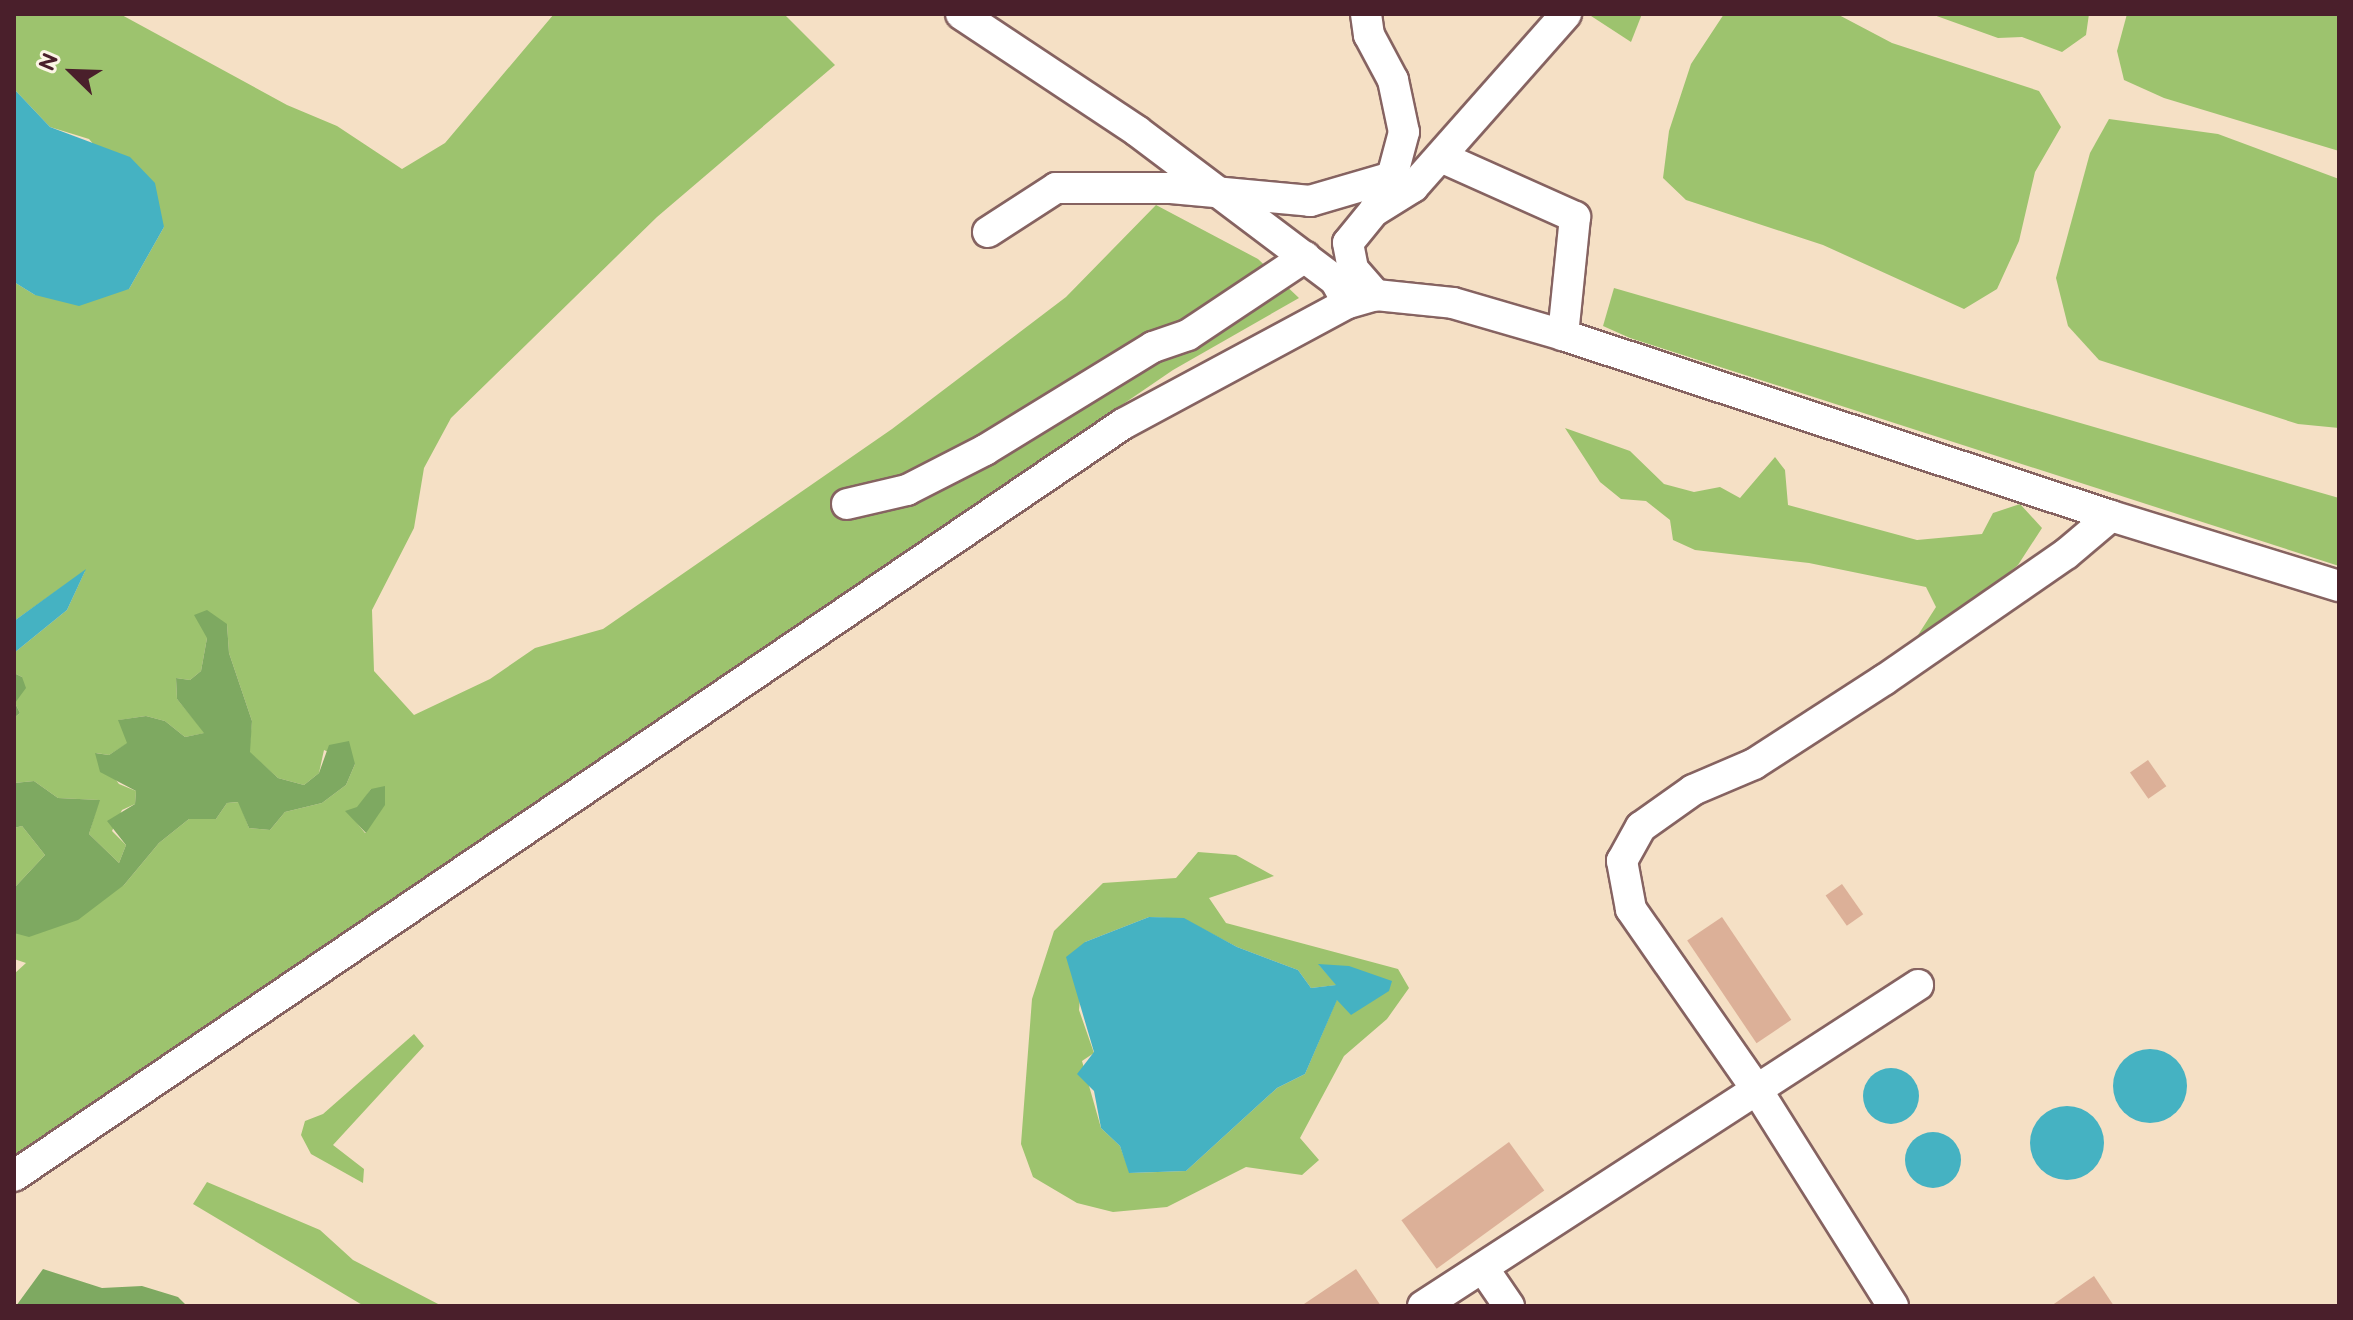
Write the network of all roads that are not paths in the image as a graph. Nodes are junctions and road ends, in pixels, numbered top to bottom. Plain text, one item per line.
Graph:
1 (961, 14) edge
2 (1366, 14) edge
3 (1566, 14) edge
4 (1441, 157) junction
5 (1392, 177) junction
6 (1220, 193) junction
7 (1374, 211) junction
8 (988, 232) dead end
9 (1305, 257) junction
10 (1362, 299) junction
11 (1563, 335) junction
12 (847, 504) dead end
13 (2111, 516) junction
14 (2339, 586) edge
15 (1918, 985) dead end
16 (1755, 1087) junction
17 (14, 1176) edge
18 (1483, 1268) junction
19 (1423, 1306) edge
20 (1509, 1306) edge
21 (1893, 1306) edge

1 - 6 street
2 - 5 street
3 - 4 street
4 - 7 street
4 - 11 street
5 - 6 street
5 - 7 street
6 - 8 street
6 - 9 street
7 - 10 street
9 - 10 street
9 - 12 street
10 - 11 street
10 - 17 street
11 - 13 street
13 - 14 street
13 - 16 street
15 - 16 street
16 - 18 street
16 - 21 street
18 - 19 street
18 - 20 street

